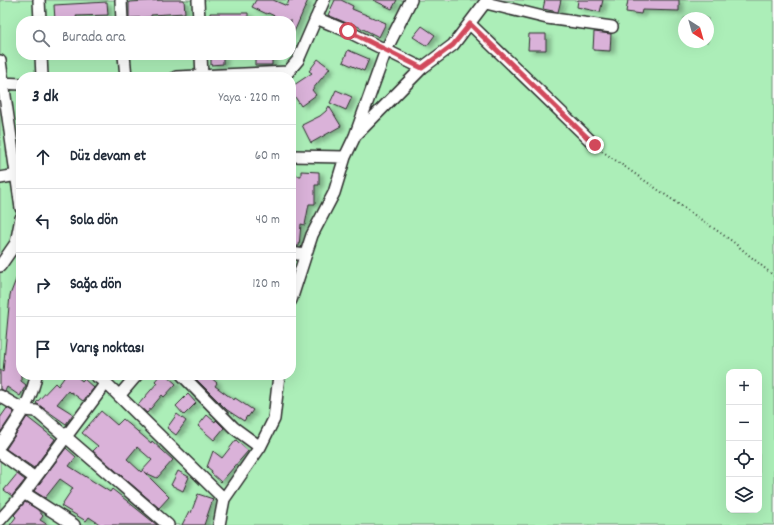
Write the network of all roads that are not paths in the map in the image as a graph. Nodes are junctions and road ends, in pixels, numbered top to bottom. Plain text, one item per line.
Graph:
1 (39, 0) edge
2 (121, 0) edge
3 (198, 0) edge
4 (324, 0) edge
5 (411, 0) edge
6 (486, 1) edge
7 (40, 16) edge
8 (122, 16) edge
9 (199, 16) edge
10 (316, 18) junction
11 (470, 24) junction
12 (612, 27) dead end
13 (386, 50) junction
14 (41, 60) edge
15 (124, 60) edge
16 (201, 60) edge
17 (0, 61) edge
18 (422, 68) junction
19 (42, 72) edge
20 (126, 72) edge
21 (202, 72) edge
22 (288, 72) edge
23 (1, 83) edge
24 (16, 84) edge
25 (355, 136) junction
26 (595, 145) road end
27 (296, 156) edge
28 (345, 158) junction
29 (16, 169) edge
30 (16, 175) edge
31 (0, 178) edge
32 (16, 243) edge
33 (296, 254) edge
34 (305, 255) junction
35 (0, 266) edge
36 (296, 284) edge
37 (35, 380) edge
38 (102, 380) edge
39 (133, 380) edge
40 (187, 380) edge
41 (278, 380) edge
42 (106, 383) junction
43 (0, 396) edge
44 (119, 396) junction
45 (24, 410) junction
46 (66, 436) junction
47 (0, 445) edge
48 (260, 447) junction
49 (0, 453) edge
50 (34, 478) junction
51 (24, 493) junction
52 (224, 499) junction
53 (0, 520) edge
54 (68, 523) edge
55 (168, 525) edge
56 (219, 525) edge

1 - 7 street
2 - 8 street
3 - 9 street
4 - 10 street
5 - 13 street
6 - 11 street
6 - 12 street
10 - 13 street
10 - 22 street
11 - 18 street
11 - 26 street
13 - 18 street
13 - 25 street
14 - 19 street
15 - 20 street
16 - 21 street
17 - 23 street
18 - 25 street
23 - 24 street
23 - 29 street
25 - 28 street
27 - 28 street
28 - 34 street
30 - 31 street
32 - 35 street
33 - 34 street
34 - 36 street
37 - 45 street
38 - 42 street
39 - 44 street
40 - 48 street
41 - 48 street
42 - 44 street
42 - 46 street
43 - 45 street
44 - 52 street
45 - 46 street
45 - 47 street
46 - 50 street
46 - 55 street
48 - 52 street
49 - 50 street
50 - 51 street
51 - 53 street
51 - 54 street
52 - 56 street

